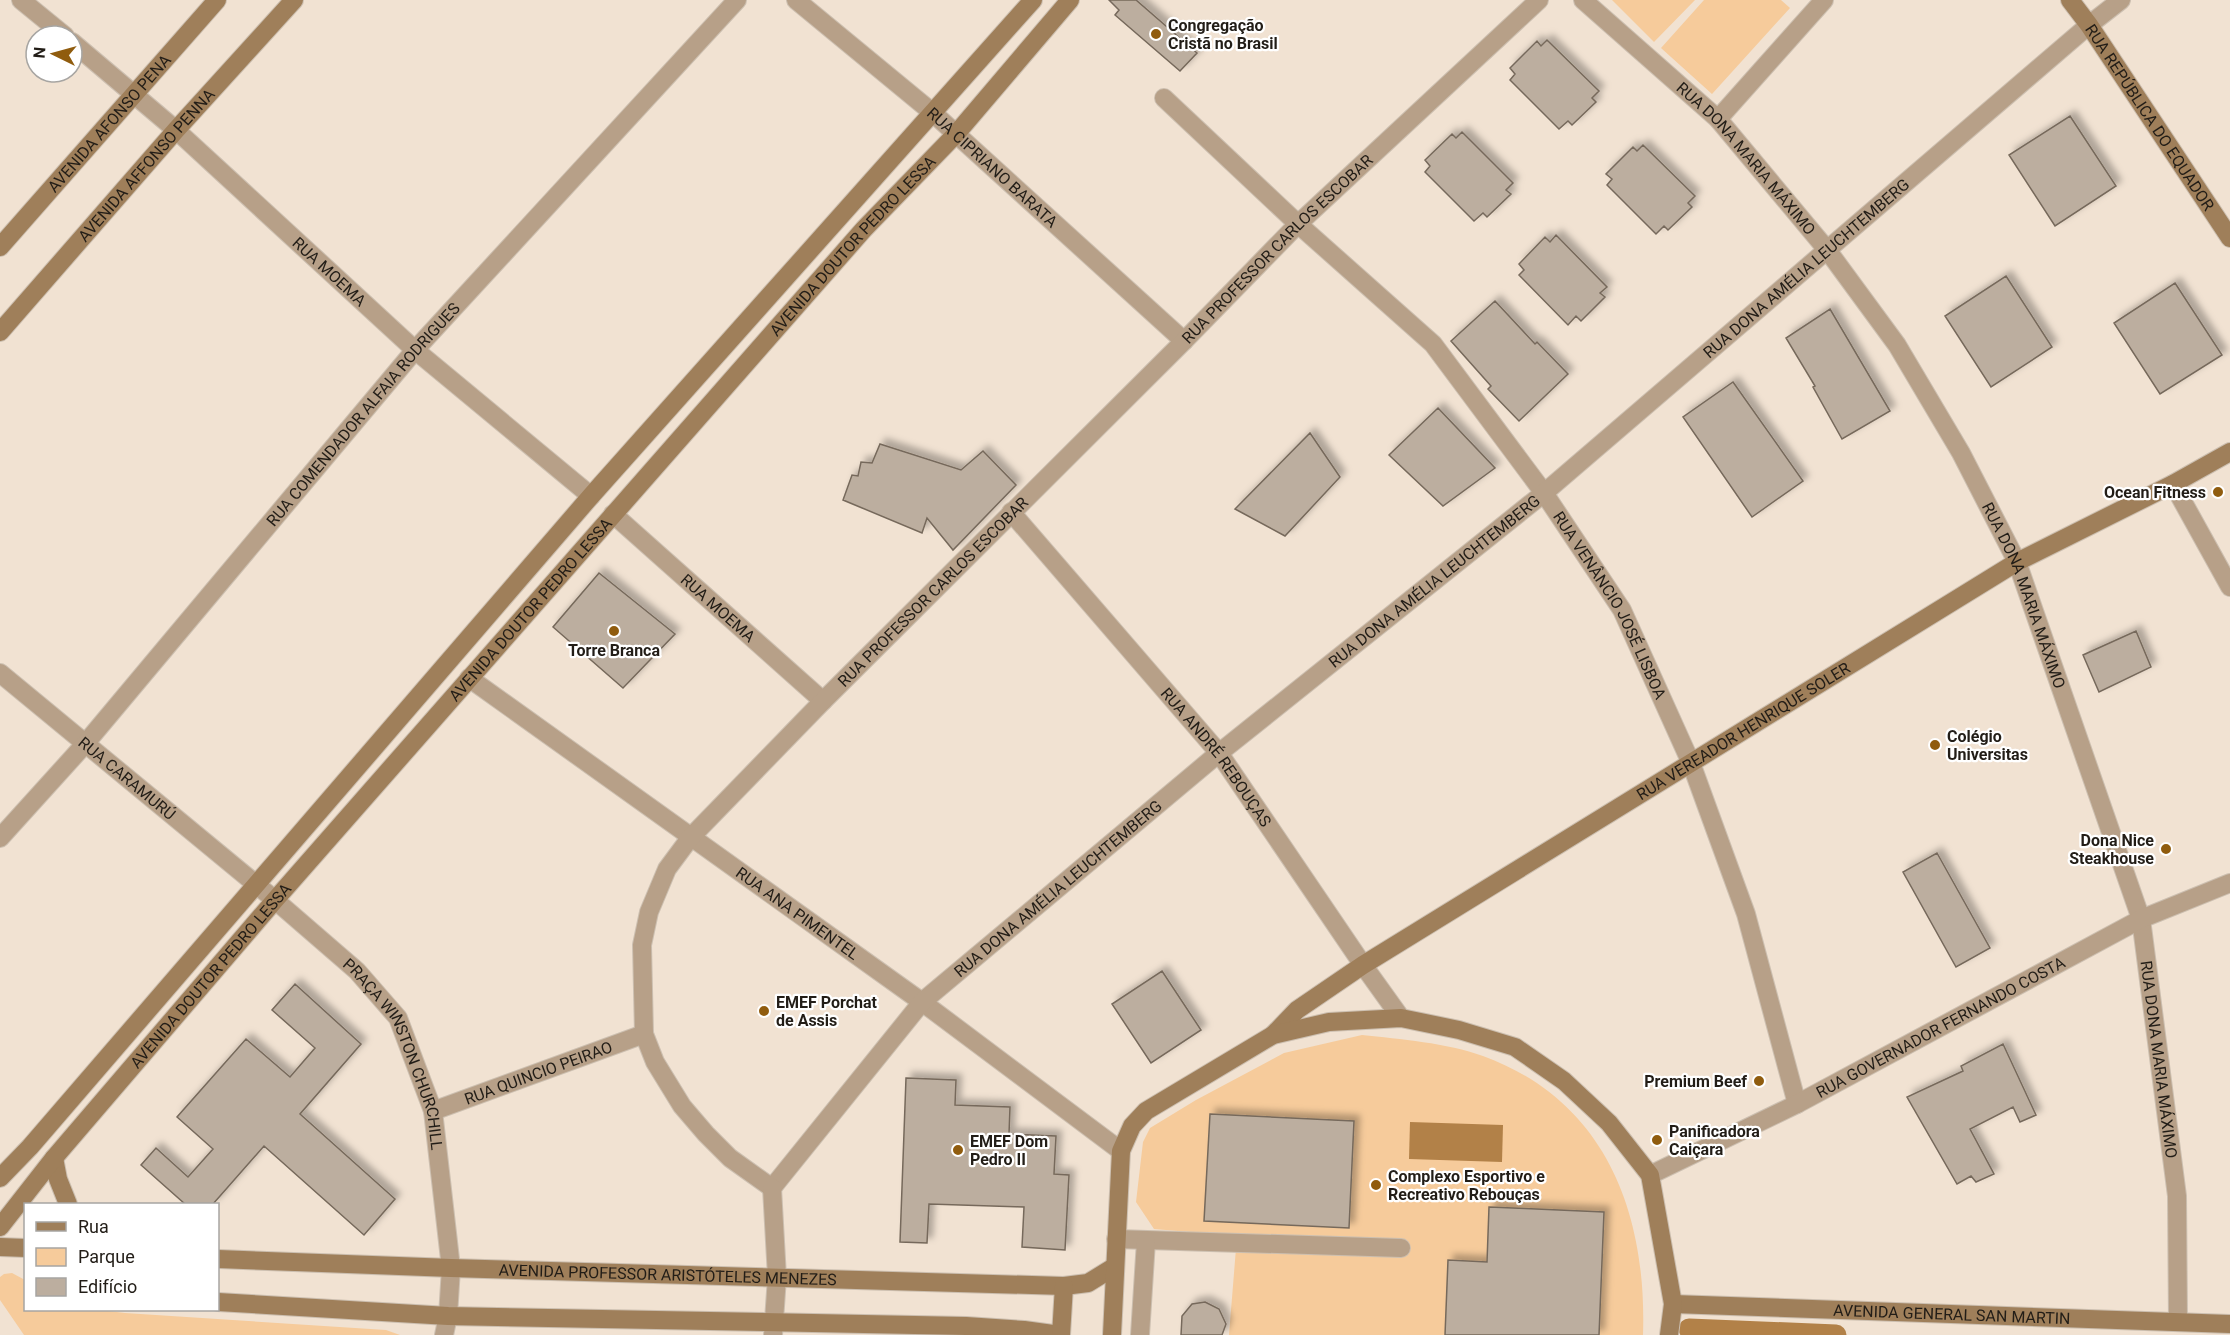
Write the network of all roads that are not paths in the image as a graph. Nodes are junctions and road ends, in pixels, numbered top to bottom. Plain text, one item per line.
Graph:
1 (21, 0) edge
2 (217, 0) edge
3 (294, 0) edge
4 (737, 0) edge
5 (796, 0) edge
6 (1033, 0) edge
7 (1070, 0) edge
8 (1539, 0) edge
9 (1582, 0) edge
10 (1824, 0) edge
11 (2070, 0) edge
12 (2121, 0) edge
13 (50, 24) edge
14 (2089, 25) junction
15 (84, 52) edge
16 (134, 93) junction
17 (1164, 98) dead end
18 (933, 113) junction
19 (1718, 119) junction
20 (176, 130) junction
21 (956, 134) junction
22 (1298, 224) junction
23 (2230, 238) edge
24 (0, 247) edge
25 (1828, 251) junction
26 (0, 332) edge
27 (1184, 341) junction
28 (415, 350) junction
29 (2230, 452) edge
30 (2173, 484) junction
31 (1544, 493) junction
32 (591, 496) junction
33 (1011, 512) junction
34 (613, 514) junction
35 (2017, 562) junction
36 (2230, 587) edge
37 (0, 673) edge
38 (469, 678) junction
39 (823, 701) junction
40 (85, 744) junction
41 (1220, 753) junction
42 (1691, 763) junction
43 (0, 838) edge
44 (690, 838) junction
45 (2230, 883) edge
46 (256, 884) junction
47 (275, 900) junction
48 (2141, 919) junction
49 (1363, 965) junction
50 (922, 1002) junction
51 (1401, 1018) junction
52 (644, 1034) junction
53 (1273, 1035) junction
54 (1797, 1104) junction
55 (433, 1111) junction
56 (1121, 1151) junction
57 (54, 1158) junction
58 (1650, 1175) junction
59 (0, 1178) edge
60 (772, 1188) junction
61 (68, 1203) edge
62 (0, 1227) edge
63 (1116, 1239) junction
64 (1146, 1240) junction
65 (0, 1247) edge
66 (24, 1248) edge
67 (1401, 1248) dead end
68 (219, 1259) edge
69 (1114, 1267) junction
70 (451, 1269) junction
71 (777, 1277) junction
72 (1065, 1286) junction
73 (219, 1302) edge
74 (1673, 1304) junction
75 (448, 1316) junction
76 (2178, 1322) junction
77 (2230, 1324) edge
78 (774, 1328) edge
79 (444, 1335) edge
80 (1061, 1335) edge
81 (1112, 1335) edge
82 (1140, 1335) edge
83 (1669, 1335) edge

1 - 13 street
2 - 16 main road, AVENIDA AFONSO PENA
3 - 20 main road, AVENIDA AFFONSO PENNA
4 - 28 street, RUA COMENDADOR ALFAIA RODRIGUES
5 - 18 street, RUA CIPRIANO BARATA
6 - 18 main road, AVENIDA DOUTOR PEDRO LESSA
7 - 21 main road, AVENIDA DOUTOR PEDRO LESSA
8 - 22 street, RUA PROFESSOR CARLOS ESCOBAR
9 - 19 street, RUA DONA MARIA MÁXIMO
10 - 19 street
11 - 14 main road, RUA REPÚBLICA DO EQUADOR
12 - 14 street, RUA DONA AMÉLIA LEUCHTEMBERG
14 - 23 main road, RUA REPÚBLICA DO EQUADOR
14 - 25 street, RUA DONA AMÉLIA LEUCHTEMBERG
15 - 16 street, RUA MOEMA
16 - 20 street, RUA MOEMA
16 - 24 main road, AVENIDA AFONSO PENA
17 - 22 street, RUA VENÂNCIO JOSÉ LISBOA
18 - 21 street, RUA CIPRIANO BARATA
18 - 32 main road, AVENIDA DOUTOR PEDRO LESSA
19 - 25 street, RUA DONA MARIA MÁXIMO
20 - 26 main road, AVENIDA AFFONSO PENNA
20 - 28 street, RUA MOEMA
21 - 27 street, RUA CIPRIANO BARATA
21 - 34 main road, AVENIDA DOUTOR PEDRO LESSA
22 - 27 street, RUA PROFESSOR CARLOS ESCOBAR
22 - 31 street, RUA VENÂNCIO JOSÉ LISBOA
25 - 31 street, RUA DONA AMÉLIA LEUCHTEMBERG
25 - 35 street, RUA DONA MARIA MÁXIMO
27 - 33 street, RUA PROFESSOR CARLOS ESCOBAR
28 - 32 street, RUA MOEMA
28 - 40 street, RUA COMENDADOR ALFAIA RODRIGUES
29 - 30 main road, RUA VEREADOR HENRIQUE SOLER
30 - 35 main road, RUA VEREADOR HENRIQUE SOLER
30 - 36 street
31 - 41 street, RUA DONA AMÉLIA LEUCHTEMBERG
31 - 42 street, RUA VENÂNCIO JOSÉ LISBOA
32 - 46 main road, AVENIDA DOUTOR PEDRO LESSA
33 - 39 street, RUA PROFESSOR CARLOS ESCOBAR
33 - 41 street, RUA ANDRÉ REBOUÇAS
34 - 38 main road, AVENIDA DOUTOR PEDRO LESSA
34 - 39 street, RUA MOEMA
35 - 42 main road, RUA VEREADOR HENRIQUE SOLER
35 - 48 street, RUA DONA MARIA MÁXIMO
37 - 40 street, RUA CARAMURÚ
38 - 44 street, RUA ANA PIMENTEL
38 - 47 main road, AVENIDA DOUTOR PEDRO LESSA
39 - 44 street, RUA PROFESSOR CARLOS ESCOBAR
40 - 43 street, RUA COMENDADOR ALFAIA RODRIGUES
40 - 46 street, RUA CARAMURÚ
41 - 49 street, RUA ANDRÉ REBOUÇAS
41 - 50 street, RUA DONA AMÉLIA LEUCHTEMBERG
42 - 49 main road, RUA VEREADOR HENRIQUE SOLER
42 - 54 street, RUA VENÂNCIO JOSÉ LISBOA
44 - 50 street, RUA ANA PIMENTEL
44 - 52 street, RUA PROFESSOR CARLOS ESCOBAR
45 - 48 street, RUA GOVERNADOR FERNANDO COSTA
46 - 47 street, PRAÇA WINSTON CHURCHILL
46 - 59 main road, AVENIDA DOUTOR PEDRO LESSA
47 - 55 street, PRAÇA WINSTON CHURCHILL
47 - 57 main road, AVENIDA DOUTOR PEDRO LESSA
48 - 54 street, RUA GOVERNADOR FERNANDO COSTA
48 - 76 street, RUA DONA MARIA MÁXIMO
49 - 51 street, RUA ANDRÉ REBOUÇAS
49 - 53 main road, RUA VEREADOR HENRIQUE SOLER
50 - 56 street, RUA ANA PIMENTEL
50 - 60 street, RUA DONA AMÉLIA LEUCHTEMBERG
51 - 53 main road
51 - 58 main road
52 - 55 street, RUA QUINCIO PEIRAO
52 - 60 street, RUA PROFESSOR CARLOS ESCOBAR
53 - 56 main road
54 - 58 street, RUA GOVERNADOR FERNANDO COSTA
55 - 70 street, PRAÇA WINSTON CHURCHILL
56 - 63 main road
57 - 61 main road
57 - 62 main road, AVENIDA DOUTOR PEDRO LESSA
58 - 74 main road
60 - 71 street
63 - 64 street
63 - 69 main road
64 - 67 street
64 - 82 street
65 - 66 main road
68 - 70 main road, AVENIDA PROFESSOR ARISTÓTELES MENEZES
69 - 72 main road, AVENIDA PROFESSOR ARISTÓTELES MENEZES
69 - 81 main road
70 - 71 main road, AVENIDA PROFESSOR ARISTÓTELES MENEZES
70 - 75 street, PRAÇA WINSTON CHURCHILL
71 - 72 main road, AVENIDA PROFESSOR ARISTÓTELES MENEZES
71 - 78 street
72 - 80 main road
73 - 75 main road
74 - 76 main road, AVENIDA GENERAL SAN MARTIN
74 - 83 main road
75 - 78 main road
75 - 79 street, PRAÇA WINSTON CHURCHILL
76 - 77 main road, AVENIDA GENERAL SAN MARTIN
78 - 80 main road

